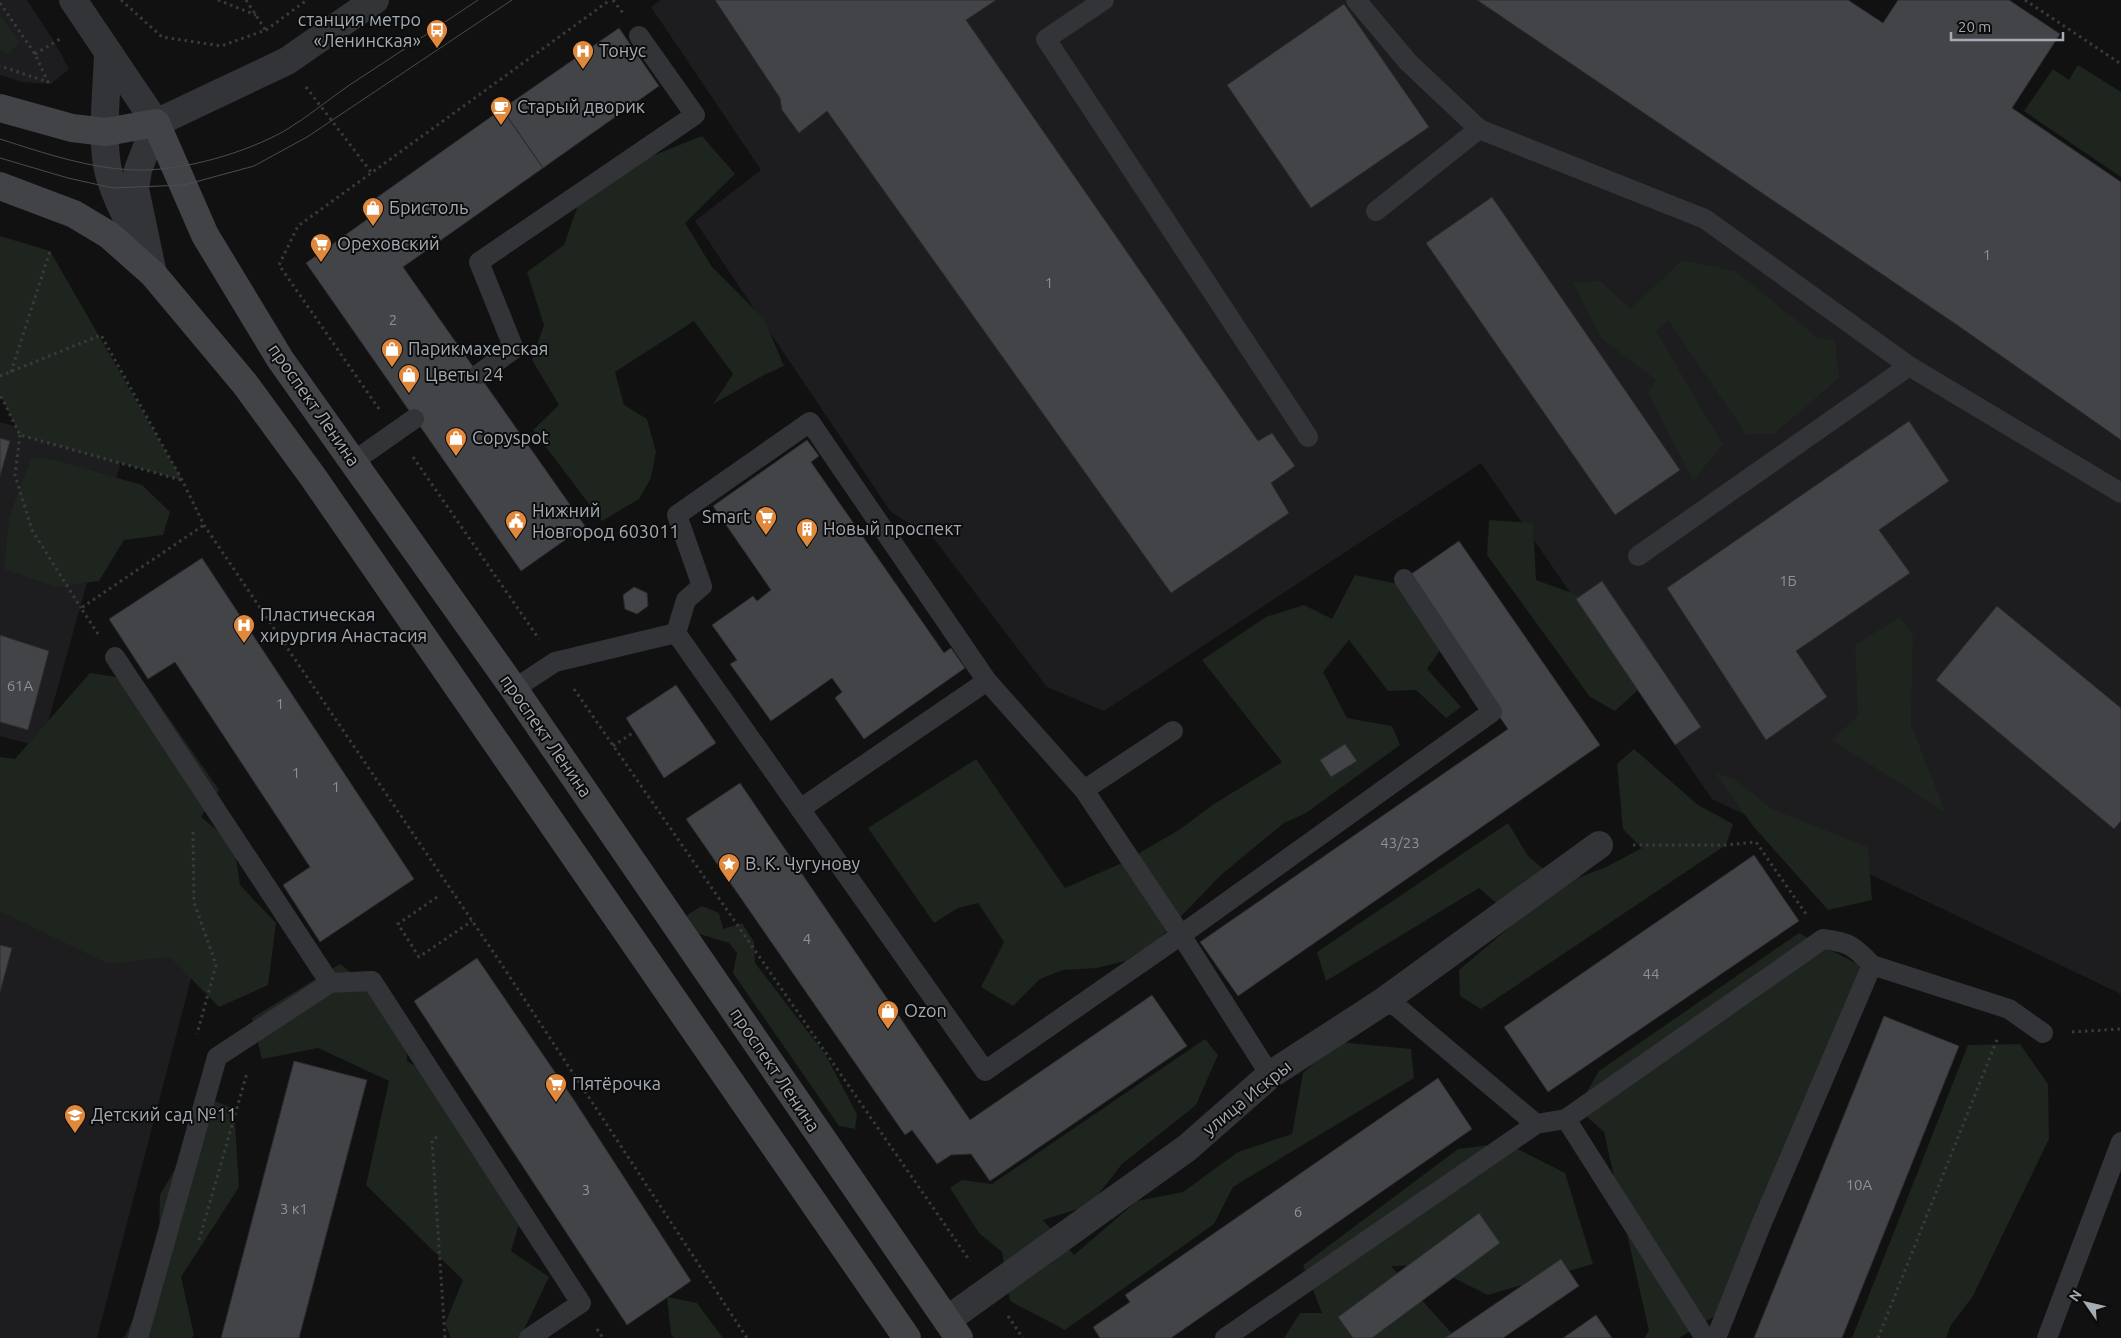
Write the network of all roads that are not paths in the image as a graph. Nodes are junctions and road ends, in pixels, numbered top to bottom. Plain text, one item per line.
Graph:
1 (73, 0) edge
2 (375, 0) edge
3 (1104, 0) edge
4 (1356, 0) edge
5 (640, 36) dead end
6 (108, 55) junction
7 (0, 108) edge
8 (156, 123) junction
9 (1479, 129) junction
10 (106, 132) junction
11 (0, 186) edge
12 (1376, 211) dead end
13 (153, 274) junction
14 (1909, 366) junction
15 (479, 374) dead end
16 (414, 419) dead end
17 (1308, 438) dead end
18 (354, 461) junction
19 (2121, 493) edge
20 (1638, 556) dead end
21 (1404, 579) dead end
22 (676, 633) junction
23 (115, 657) road end
24 (987, 681) junction
25 (514, 689) junction
26 (1173, 731) dead end
27 (1084, 790) junction
28 (800, 810) junction
29 (1599, 845) road end
30 (1181, 935) junction
31 (1872, 965) junction
32 (330, 983) junction
33 (1381, 1003) junction
34 (2044, 1033) road end
35 (1270, 1075) junction
36 (1566, 1119) junction
37 (1536, 1124) junction
38 (2121, 1142) edge
39 (953, 1329) edge
40 (138, 1338) edge
41 (529, 1338) edge
42 (907, 1338) edge
43 (1226, 1338) edge
44 (1705, 1338) edge
45 (1716, 1338) edge
46 (2047, 1338) edge

1 - 6 street
2 - 8 street
3 - 17 lane
4 - 9 lane
5 - 15 lane
6 - 8 street
6 - 10 street
7 - 10 main road
8 - 10 main road
8 - 13 street
8 - 18 main road, проспект Ленина
9 - 12 lane
9 - 14 lane
10 - 13 street
11 - 13 main road
13 - 42 main road
14 - 19 lane
14 - 20 lane
16 - 18 lane
18 - 25 main road, проспект Ленина
21 - 30 lane
22 - 24 lane
22 - 25 lane
22 - 28 lane
23 - 32 lane
24 - 27 lane
24 - 28 lane
25 - 39 main road, проспект Ленина
26 - 27 lane
27 - 30 lane
28 - 30 lane
29 - 33 street, улица Искры
30 - 35 lane
31 - 34 lane
31 - 36 lane
31 - 45 lane
32 - 40 lane
32 - 41 lane
33 - 35 street, улица Искры
33 - 37 lane
35 - 39 street, улица Искры
36 - 37 lane
36 - 44 lane
37 - 43 lane
38 - 46 lane

